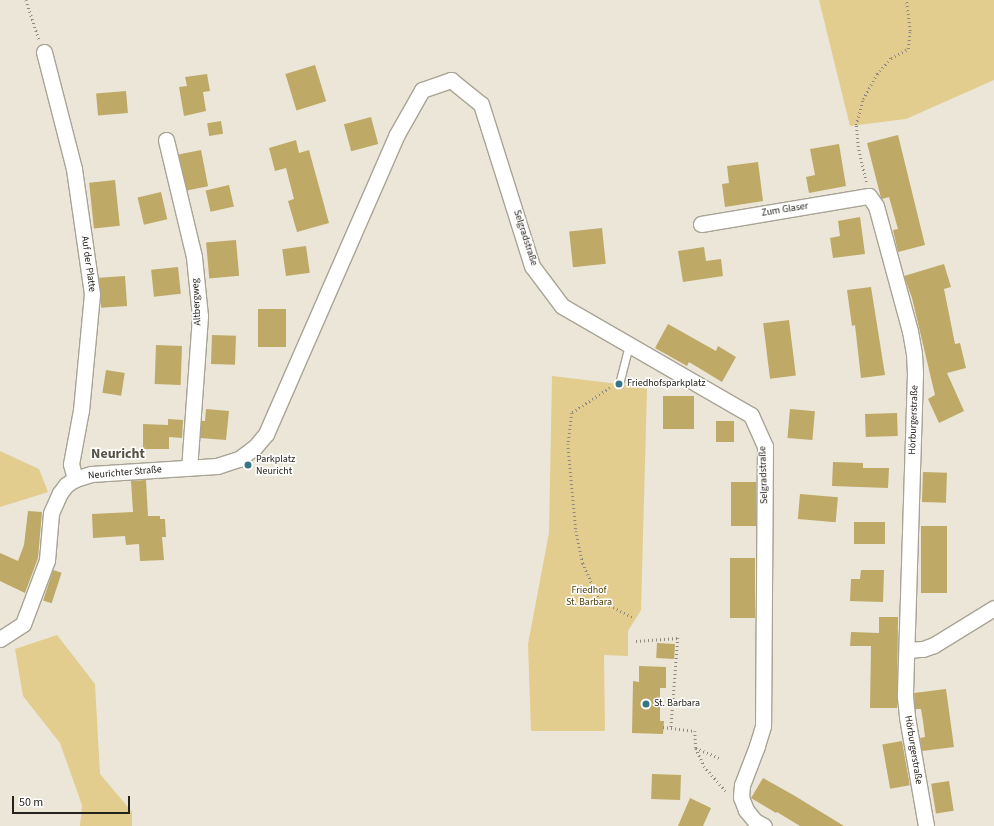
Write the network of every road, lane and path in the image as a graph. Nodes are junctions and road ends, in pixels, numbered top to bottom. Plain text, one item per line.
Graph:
1 (26, 0) edge
2 (906, 0) edge
3 (44, 52) joint
4 (166, 140) dead end
5 (869, 196) junction
6 (701, 224) dead end
7 (629, 345) junction
8 (619, 384) joint
9 (189, 468) junction
10 (75, 479) junction
11 (994, 608) edge
12 (633, 617) dead end
13 (0, 639) edge
14 (636, 641) dead end
15 (907, 650) junction
16 (663, 727) dead end
17 (671, 728) junction
18 (696, 748) junction
19 (719, 758) dead end
20 (730, 796) dead end
21 (764, 826) edge
22 (926, 826) edge

1 - 3 path
2 - 5 path
3 - 10 street, Auf der Platte
4 - 9 street, Altbergweg
5 - 6 street, Zum Glaser
5 - 15 street, Hörburgerstraße
7 - 8 lane
7 - 9 street, Selgradstraße
7 - 21 street, Selgradstraße
8 - 12 path
9 - 10 street, Neurichter Straße
10 - 13 street, Neurichter Straße
11 - 15 street
14 - 17 path
15 - 22 street, Hörburgerstraße
16 - 17 path
17 - 18 path
18 - 19 path
18 - 20 path

